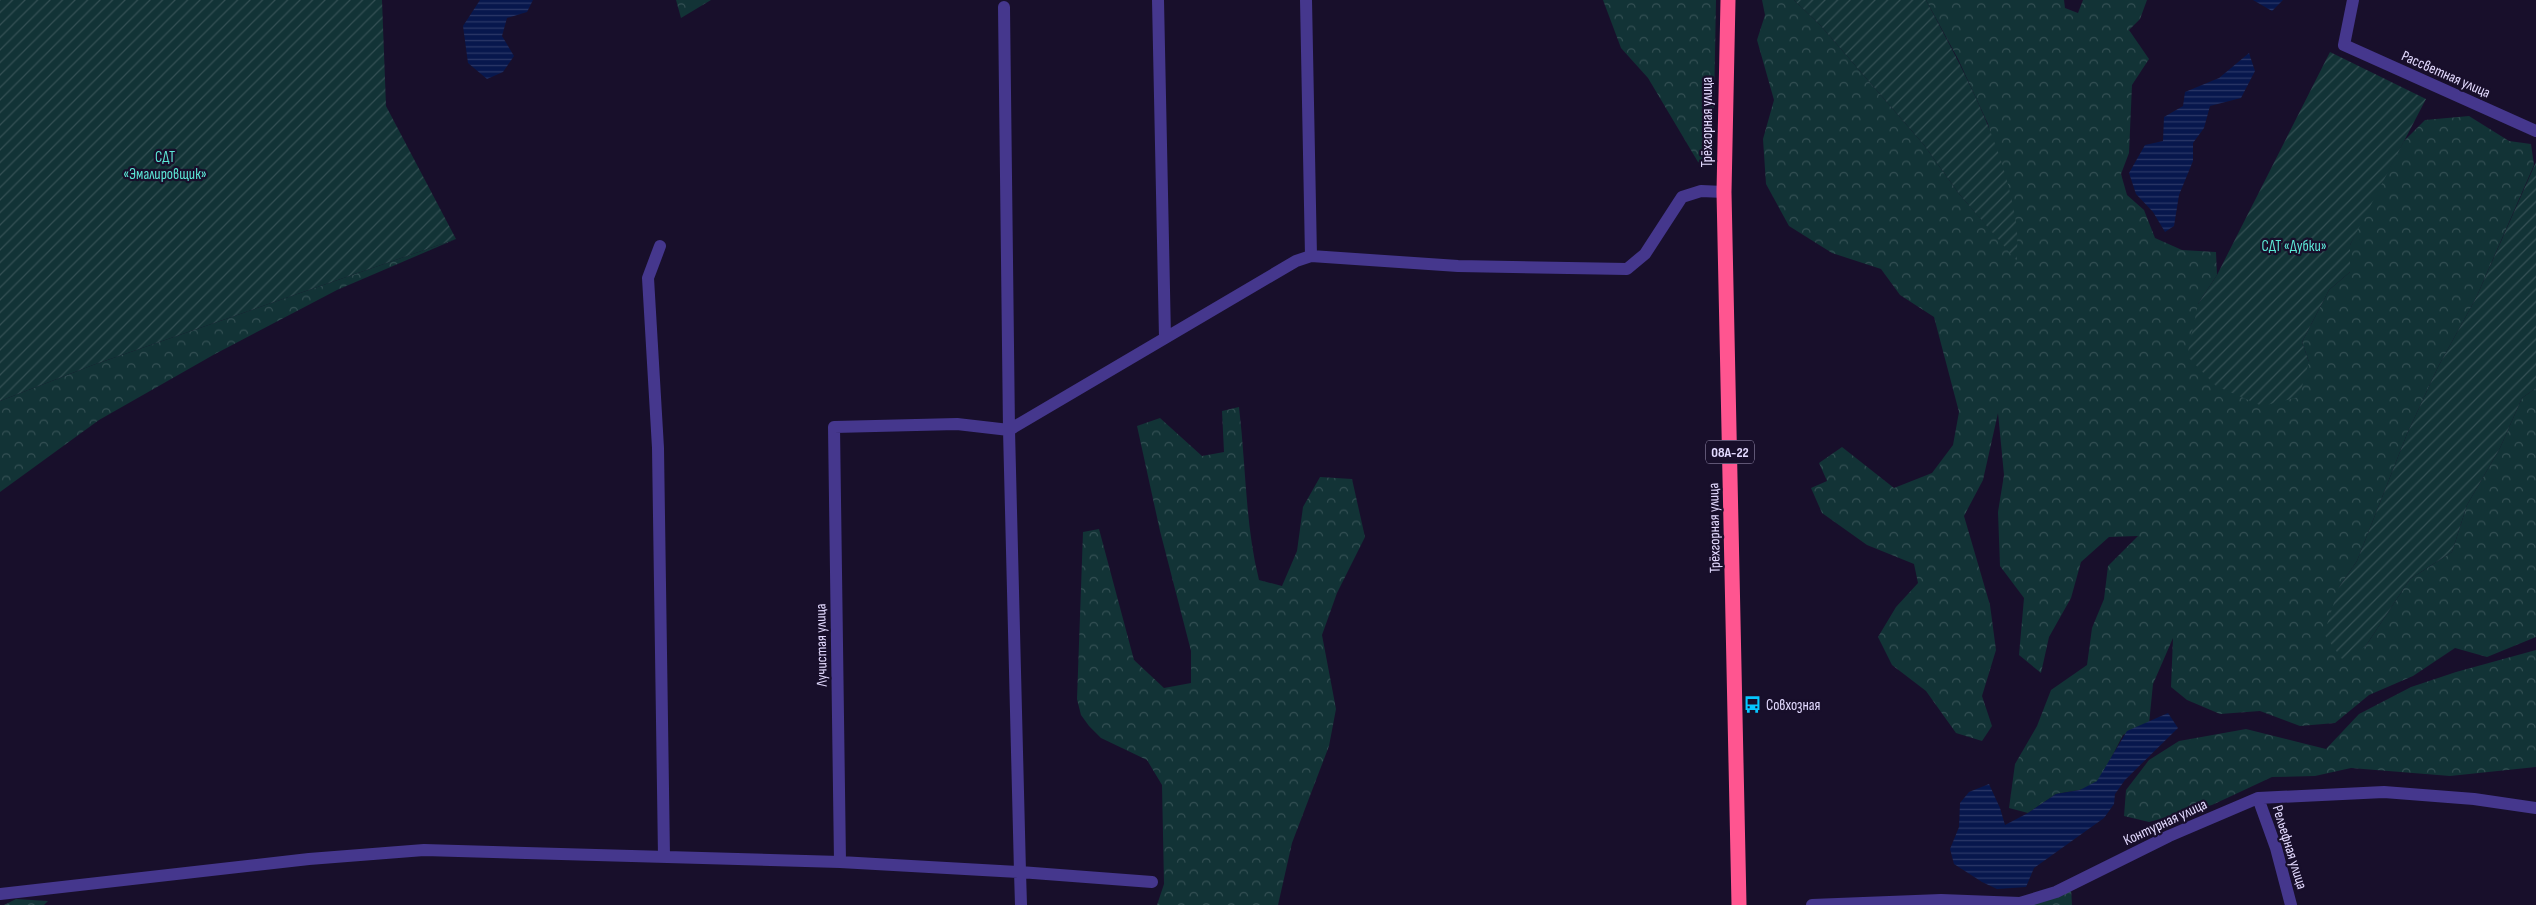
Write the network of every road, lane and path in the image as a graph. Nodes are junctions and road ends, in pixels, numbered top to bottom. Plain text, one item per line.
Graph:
1 (1158, 0) edge
2 (1306, 0) edge
3 (1728, 0) edge
4 (2353, 0) edge
5 (1004, 7) dead end
6 (2536, 132) edge
7 (1724, 192) junction
8 (660, 246) dead end
9 (1311, 256) junction
10 (1166, 338) junction
11 (1009, 430) junction
12 (2258, 798) junction
13 (2536, 808) edge
14 (664, 857) junction
15 (840, 862) junction
16 (1020, 872) junction
17 (1152, 882) dead end
18 (0, 894) edge
19 (1021, 905) edge
20 (1738, 905) edge
21 (1812, 905) edge
22 (2291, 905) edge

1 - 10 street
2 - 9 street
3 - 7 highway, Трёхгорная улица / 08А-22
4 - 6 street, Рассветная улица
5 - 11 street
7 - 9 street
7 - 20 highway, Трёхгорная улица / 08А-22
8 - 14 street
9 - 10 street
10 - 11 street
11 - 15 street, Лучистая улица
11 - 16 street
12 - 13 street, Контурная улица
12 - 21 street, Контурная улица
12 - 22 street, Рельефная улица
14 - 15 street
14 - 18 street
15 - 16 street
16 - 17 street
16 - 19 street

